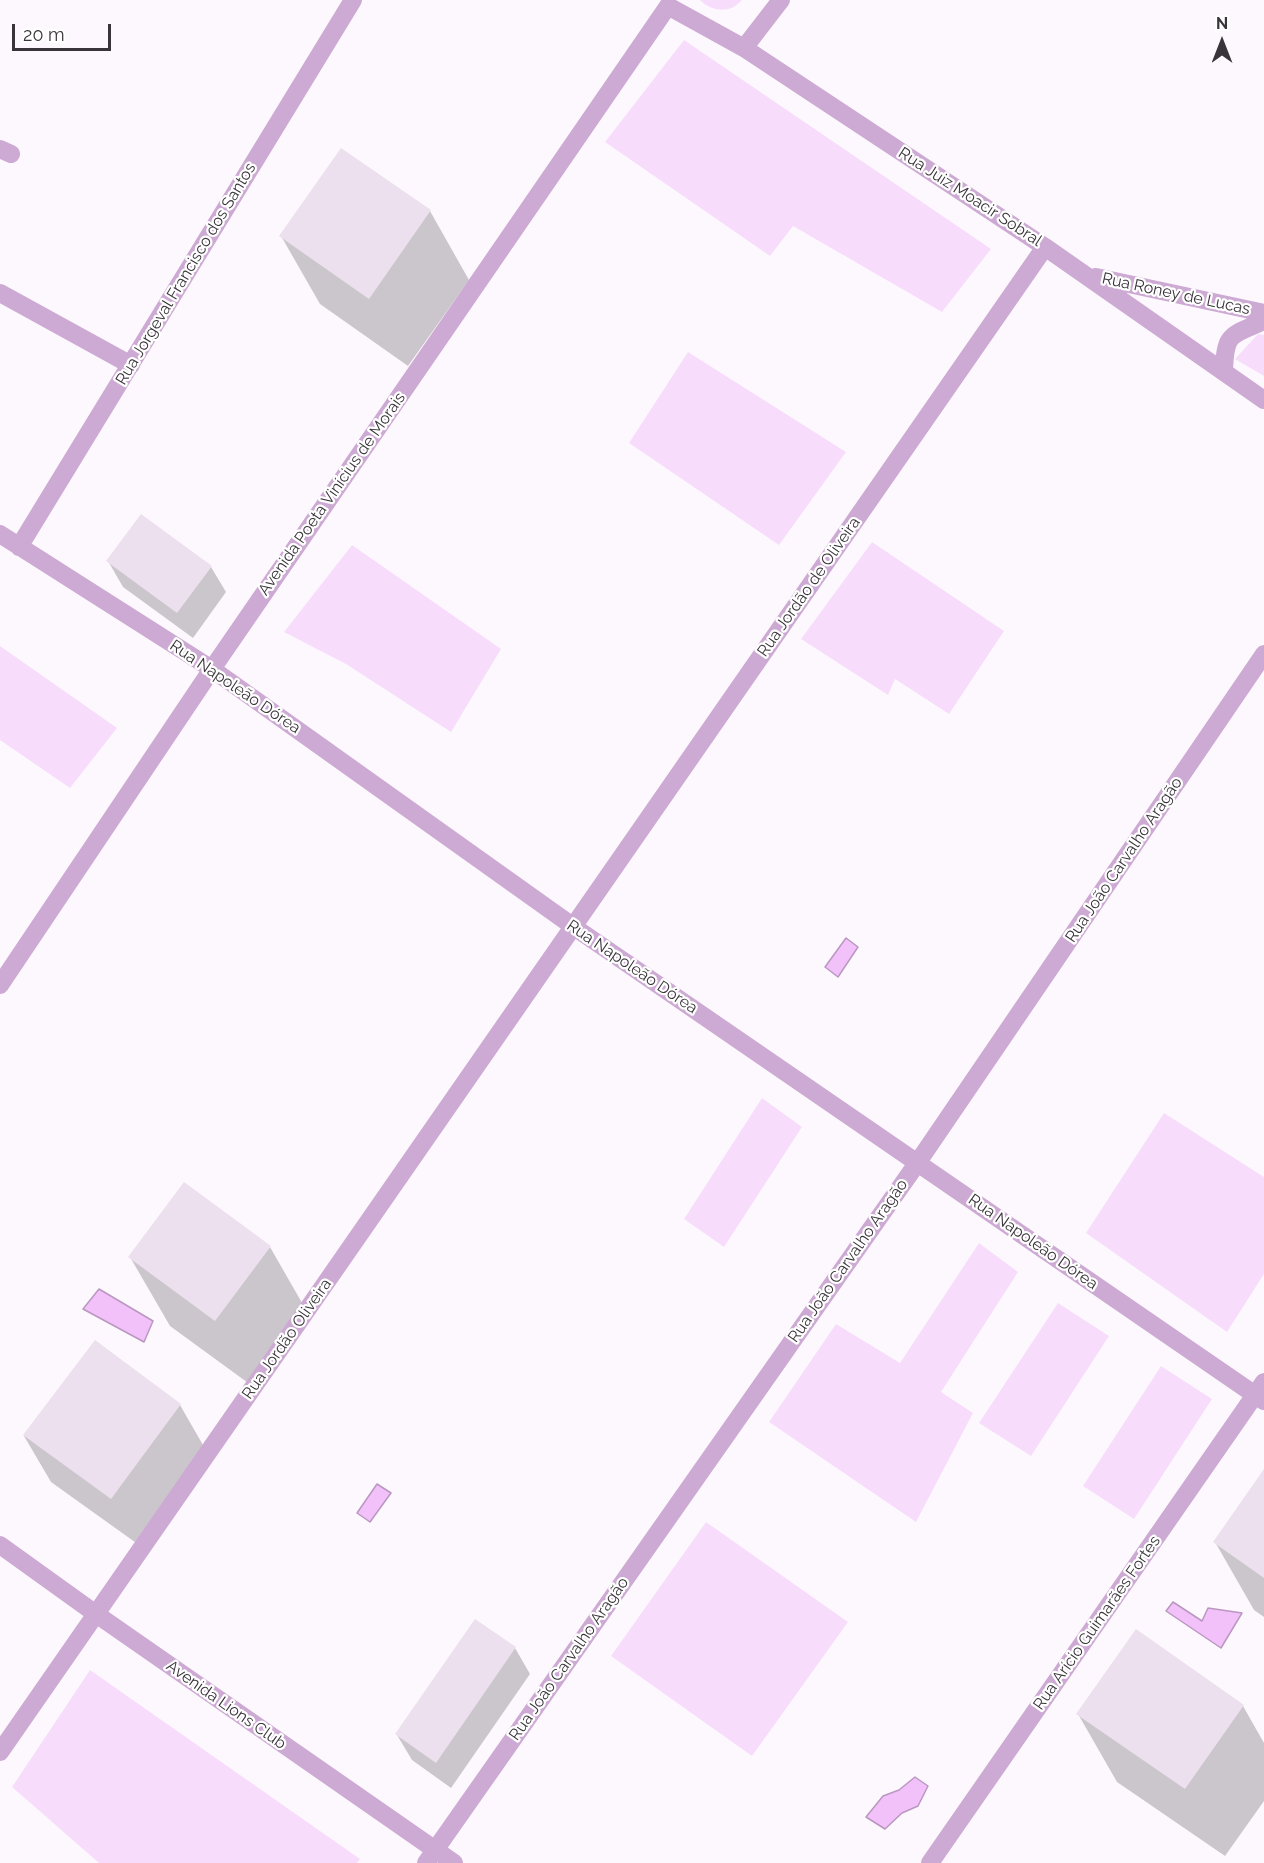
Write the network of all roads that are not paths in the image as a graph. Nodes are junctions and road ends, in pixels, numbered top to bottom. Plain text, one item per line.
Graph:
1 (353, 0) edge
2 (669, 3) edge
3 (777, 3) edge
4 (744, 48) junction
5 (1045, 247) junction
6 (1087, 275) junction
7 (0, 293) edge
8 (1264, 313) edge
9 (1264, 321) edge
10 (130, 365) junction
11 (1224, 372) junction
12 (1264, 400) edge
13 (0, 534) edge
14 (19, 547) junction
15 (1264, 654) edge
16 (212, 669) junction
17 (574, 927) junction
18 (0, 985) edge
19 (918, 1162) junction
20 (1261, 1393) edge
21 (0, 1545) edge
22 (96, 1614) junction
23 (0, 1752) edge
24 (431, 1857) edge
25 (454, 1863) edge
26 (930, 1863) edge

1 - 10 street, Rua Jorgeval Francisco dos Santos
2 - 4 street, Rua Juiz Moacir Sobral
2 - 16 street, Avenida Poeta Vinícius de Morais
3 - 4 street
4 - 5 street, Rua Juiz Moacir Sobral
5 - 6 street, Rua Juiz Moacir Sobral
5 - 17 street, Rua Jordão de Oliveira
6 - 8 street, Rua Roney de Lucas
6 - 11 street, Rua Juiz Moacir Sobral
7 - 10 street
9 - 11 street
10 - 14 street, Rua Jorgeval Francisco dos Santos
11 - 12 street, Rua Juiz Moacir Sobral
13 - 14 street, Rua Napoleão Dórea
14 - 16 street, Rua Napoleão Dórea
15 - 19 street, Rua João Carvalho Aragão
16 - 17 street, Rua Napoleão Dórea
16 - 18 street, Avenida Poeta Vinícius de Morais
17 - 19 street, Rua Napoleão Dórea
17 - 22 street, Rua Jordão Oliveira
19 - 20 street, Rua Napoleão Dórea
19 - 24 street, Rua João Carvalho Aragão
20 - 26 street, Rua Arício Guimarães Fortes
21 - 22 street, Avenida Lions Club
22 - 23 street, Rua Jordão Oliveira
22 - 24 street, Avenida Lions Club
24 - 25 street, Avenida Lions Club

